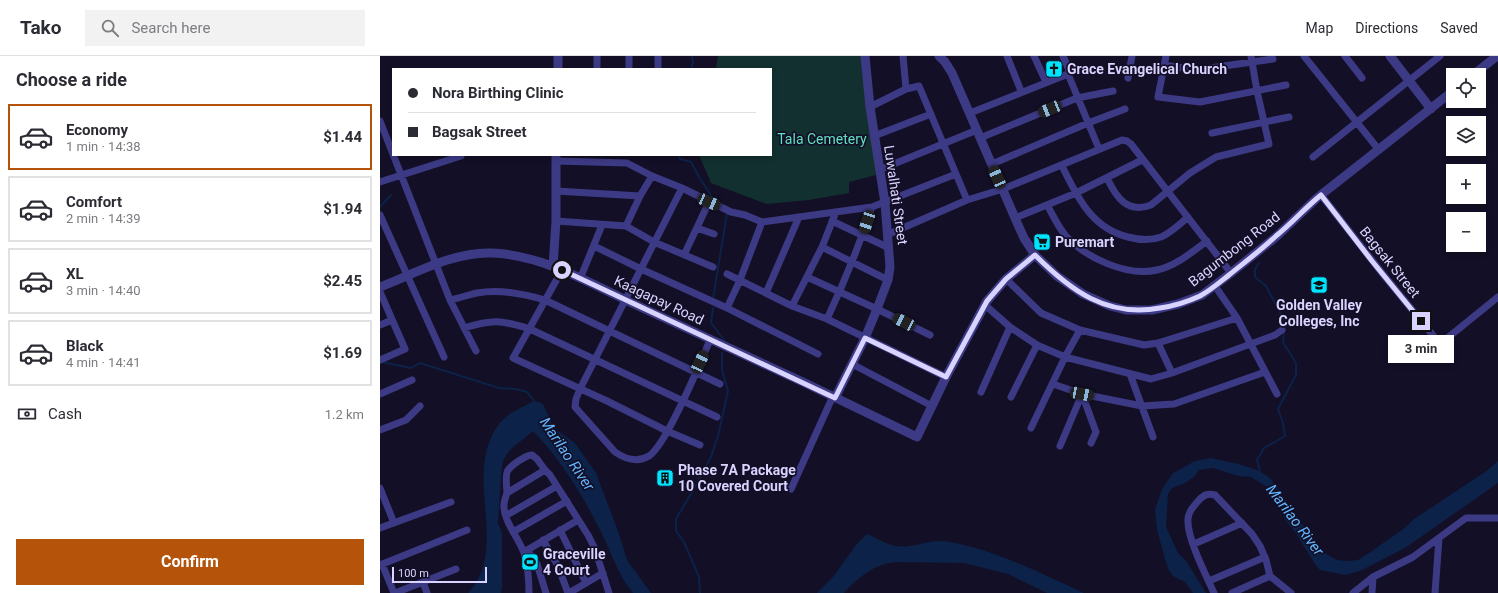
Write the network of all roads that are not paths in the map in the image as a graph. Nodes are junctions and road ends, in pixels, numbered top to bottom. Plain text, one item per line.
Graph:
1 (558, 56) edge
2 (597, 56) edge
3 (629, 56) edge
4 (658, 56) edge
5 (865, 56) edge
6 (903, 56) edge
7 (939, 56) edge
8 (1007, 56) edge
9 (1034, 56) edge
10 (1063, 56) edge
11 (1132, 56) edge
12 (1166, 56) edge
13 (1304, 56) edge
14 (1345, 56) edge
15 (1390, 56) edge
16 (1440, 56) edge
17 (1497, 56) edge
18 (1252, 59) edge
19 (1273, 59) dead end
20 (1164, 65) junction
21 (558, 68) edge
22 (597, 68) edge
23 (629, 68) edge
24 (658, 68) edge
25 (1482, 68) edge
26 (1068, 74) junction
27 (1128, 78) dead end
28 (1362, 78) dead end
29 (1410, 80) junction
30 (1046, 82) junction
31 (1286, 85) dead end
32 (906, 89) junction
33 (1113, 91) dead end
34 (1257, 91) junction
35 (1021, 92) junction
36 (1446, 97) edge
37 (1077, 98) junction
38 (870, 107) junction
39 (1125, 109) dead end
40 (1431, 109) junction
41 (970, 113) junction
42 (931, 114) junction
43 (1289, 117) dead end
44 (380, 121) edge
45 (1088, 122) junction
46 (1265, 122) junction
47 (1356, 122) junction
48 (1212, 133) dead end
49 (979, 134) junction
50 (874, 136) junction
51 (943, 143) junction
52 (1099, 149) junction
53 (1379, 150) junction
54 (392, 153) edge
55 (393, 156) edge
56 (461, 156) dead end
57 (1313, 156) dead end
58 (556, 158) edge
59 (595, 158) edge
60 (627, 159) edge
61 (1142, 160) junction
62 (992, 164) junction
63 (1062, 166) junction
64 (879, 170) junction
65 (956, 174) junction
66 (400, 175) junction
67 (652, 176) junction
68 (1107, 178) junction
69 (380, 182) edge
70 (682, 188) junction
71 (1002, 189) junction
72 (556, 191) junction
73 (1168, 192) junction
74 (1076, 193) junction
75 (1321, 195) junction
76 (640, 196) junction
77 (967, 200) junction
78 (709, 202) junction
79 (885, 203) junction
80 (1047, 205) junction
81 (872, 208) junction
82 (836, 212) junction
83 (380, 215) edge
84 (799, 217) junction
85 (1188, 217) junction
86 (1015, 218) junction
87 (556, 221) junction
88 (832, 221) junction
89 (762, 222) junction
90 (602, 225) junction
91 (626, 226) junction
92 (697, 228) junction
93 (714, 234) dead end
94 (889, 234) junction
95 (862, 236) junction
96 (1207, 241) junction
97 (654, 242) junction
98 (594, 246) junction
99 (822, 247) junction
100 (889, 248) junction
101 (684, 255) junction
102 (1035, 255) junction
103 (852, 261) junction
104 (435, 265) junction
105 (713, 267) dead end
106 (558, 268) junction
107 (641, 269) junction
108 (1231, 273) junction
109 (727, 274) dead end
110 (407, 277) junction
111 (807, 277) junction
112 (580, 279) junction
113 (1006, 279) junction
114 (740, 280) junction
115 (888, 280) junction
116 (1214, 286) junction
117 (380, 287) edge
118 (380, 292) edge
119 (840, 292) junction
120 (766, 293) junction
121 (1498, 297) edge
122 (450, 300) junction
123 (545, 300) junction
124 (625, 300) junction
125 (985, 305) junction
126 (792, 306) junction
127 (727, 308) junction
128 (877, 309) junction
129 (1237, 318) junction
130 (392, 320) junction
131 (827, 320) junction
132 (380, 325) edge
133 (1010, 327) junction
134 (464, 328) junction
135 (530, 328) junction
136 (1080, 330) junction
137 (1282, 330) dead end
138 (609, 331) junction
139 (930, 335) dead end
140 (865, 338) junction
141 (710, 340) junction
142 (1158, 343) junction
143 (1251, 344) junction
144 (1037, 345) junction
145 (476, 351) dead end
146 (818, 354) dead end
147 (444, 357) dead end
148 (1065, 357) junction
149 (380, 360) edge
150 (594, 360) junction
151 (852, 364) junction
152 (1265, 372) junction
153 (695, 373) junction
154 (1172, 373) junction
155 (1130, 374) junction
156 (946, 377) junction
157 (412, 380) dead end
158 (720, 384) dead end
159 (1053, 384) junction
160 (580, 389) junction
161 (981, 392) dead end
162 (380, 394) edge
163 (1082, 394) junction
164 (1277, 394) dead end
165 (834, 397) junction
166 (1011, 397) dead end
167 (682, 401) junction
168 (420, 406) dead end
169 (932, 406) junction
170 (1142, 406) junction
171 (717, 417) dead end
172 (1031, 428) dead end
173 (380, 430) edge
174 (667, 431) junction
175 (1153, 437) dead end
176 (1091, 443) dead end
177 (700, 446) dead end
178 (1060, 446) dead end
179 (545, 470) junction
180 (557, 486) junction
181 (380, 488) edge
182 (791, 489) dead end
183 (507, 493) junction
184 (567, 501) junction
185 (451, 502) dead end
186 (507, 516) junction
187 (1498, 518) edge
188 (578, 520) junction
189 (394, 523) junction
190 (1242, 523) junction
191 (380, 528) edge
192 (467, 530) dead end
193 (560, 530) junction
194 (513, 532) junction
195 (1439, 538) junction
196 (543, 540) junction
197 (1194, 544) junction
198 (525, 551) junction
199 (1265, 557) junction
200 (381, 565) edge
201 (456, 569) dead end
202 (603, 573) junction
203 (1270, 576) junction
204 (1373, 577) junction
205 (1209, 581) junction
206 (423, 582) junction
207 (586, 583) junction
208 (1244, 590) edge
209 (395, 593) edge
210 (427, 593) edge
211 (529, 593) edge
212 (546, 593) edge
213 (569, 593) edge
214 (609, 593) edge
215 (1214, 593) edge
216 (1232, 593) edge
217 (1290, 593) edge
218 (1353, 593) edge
219 (1372, 593) edge
220 (1435, 593) edge

1 - 21 street
2 - 22 street
3 - 23 street
4 - 24 street
5 - 38 street, Luwalhati Street
6 - 32 street
7 - 41 street, Bagumbong Road
8 - 35 street
9 - 30 street
10 - 26 street
11 - 27 street
12 - 20 street
13 - 47 street
14 - 28 street
15 - 29 street
16 - 29 street
17 - 25 street
18 - 19 street
18 - 20 street
18 - 34 street
20 - 34 street
26 - 30 street
26 - 37 street
29 - 40 street
29 - 47 street
30 - 35 street
31 - 34 street
32 - 38 street
32 - 42 street
33 - 37 street
34 - 46 street
35 - 41 street
36 - 40 street, Bagumbong Road
37 - 45 street
37 - 49 street
38 - 50 street, Luwalhati Street
39 - 45 street
40 - 53 street, Bagumbong Road
41 - 49 street, Bagumbong Road
42 - 50 street
42 - 51 street
43 - 46 street
44 - 54 street
45 - 52 street
45 - 62 street
46 - 48 street
46 - 73 street
47 - 53 street
47 - 57 street
49 - 51 street
49 - 62 street, Bagumbong Road
50 - 64 street, Luwalhati Street
51 - 64 street
51 - 65 street
52 - 61 street
52 - 63 street
53 - 75 street, Bagumbong Road
55 - 66 street
56 - 66 street
58 - 59 street
58 - 72 street
59 - 60 street
60 - 67 street
61 - 68 street
61 - 73 street
62 - 71 street, Bagumbong Road
63 - 71 street
63 - 74 street
64 - 79 street, Luwalhati Street
65 - 77 street
65 - 79 street
66 - 69 street
66 - 104 street
67 - 70 street
67 - 76 street
68 - 73 street
68 - 74 street
70 - 78 street
70 - 97 street
71 - 77 street
71 - 86 street, Bagumbong Road
72 - 76 street
72 - 87 street
73 - 85 street
74 - 80 street
74 - 85 street
75 - 108 street, Bagumbong Road
75 - 121 street, Bagsak Street
76 - 91 street
77 - 94 street
78 - 89 street
78 - 92 street
79 - 81 street
79 - 94 street, Luwalhati Street
80 - 86 street
80 - 96 street
81 - 82 street
81 - 95 street
82 - 84 street
82 - 88 street
83 - 110 street
84 - 89 street
84 - 120 street
85 - 96 street
86 - 102 street, Bagumbong Road
87 - 90 street
87 - 106 street
88 - 95 street
88 - 99 street
89 - 114 street
90 - 91 street
90 - 98 street
91 - 97 street
92 - 93 street
92 - 101 street
94 - 100 street, Luwalhati Street
95 - 100 street
95 - 103 street
96 - 108 street
97 - 101 street
97 - 107 street
98 - 107 street
98 - 112 street
99 - 103 street
99 - 111 street
100 - 115 street, Luwalhati Street
101 - 105 street
102 - 113 street
102 - 116 street, Bagumbong Road
103 - 115 street
103 - 119 street
104 - 106 street, Kaagapay Road
104 - 110 street, Kaagapay Road
104 - 122 street
106 - 112 street, Kaagapay Road
106 - 123 street
107 - 124 street
107 - 127 street
108 - 116 street, Bagumbong Road
109 - 114 street
110 - 117 street, Kaagapay Road
110 - 147 street
111 - 119 street
111 - 126 street
112 - 124 street, Kaagapay Road
113 - 125 street
113 - 136 street
114 - 120 street
114 - 127 street
115 - 128 street, Luwalhati Street
116 - 129 street
118 - 130 street
119 - 128 street
119 - 131 street
120 - 126 street
122 - 123 street
122 - 134 street
123 - 135 street
123 - 138 street
124 - 138 street
124 - 141 street, Kaagapay Road
125 - 133 street
125 - 156 street
126 - 131 street
127 - 146 street
128 - 139 street
128 - 140 street, Luwalhati Street
129 - 142 street
129 - 143 street
130 - 132 street
130 - 149 street
131 - 140 street
133 - 144 street
133 - 161 street
134 - 135 street
134 - 145 street
135 - 150 street
135 - 160 street
136 - 142 street
136 - 148 street
137 - 143 street
138 - 150 street
138 - 153 street
140 - 151 street, Luwalhati Street
140 - 156 street
141 - 153 street
141 - 165 street, Kaagapay Road
142 - 154 street
143 - 152 street
143 - 154 street
144 - 148 street
144 - 166 street
148 - 155 street
148 - 159 street
150 - 160 street
150 - 167 street
151 - 165 street, Luwalhati Street
151 - 169 street
152 - 164 street
152 - 170 street
153 - 158 street
153 - 167 street
154 - 155 street
155 - 170 street
156 - 169 street
157 - 162 street
159 - 163 street
159 - 172 street
160 - 174 street
160 - 174 street
163 - 170 street
163 - 176 street
163 - 178 street
165 - 169 street, Kaagapay Road
165 - 182 street
167 - 171 street
167 - 174 street
168 - 173 street
170 - 175 street
174 - 177 street
179 - 180 street
179 - 183 street
179 - 183 street
180 - 184 street
180 - 186 street
181 - 189 street
183 - 186 street
184 - 188 street
184 - 194 street
185 - 189 street
186 - 194 street
187 - 195 street
188 - 193 street
188 - 202 street
189 - 191 street
190 - 197 street
190 - 197 street
190 - 199 street
192 - 200 street
193 - 196 street
193 - 207 street
194 - 198 street
195 - 204 street
195 - 220 street
196 - 198 street
196 - 213 street
197 - 205 street
198 - 211 street
198 - 212 street
199 - 203 street
199 - 205 street
200 - 209 street
201 - 206 street
202 - 207 street
202 - 214 street
203 - 208 street
203 - 217 street
204 - 218 street
204 - 219 street
205 - 215 street
206 - 209 street
206 - 210 street
207 - 213 street
208 - 216 street

